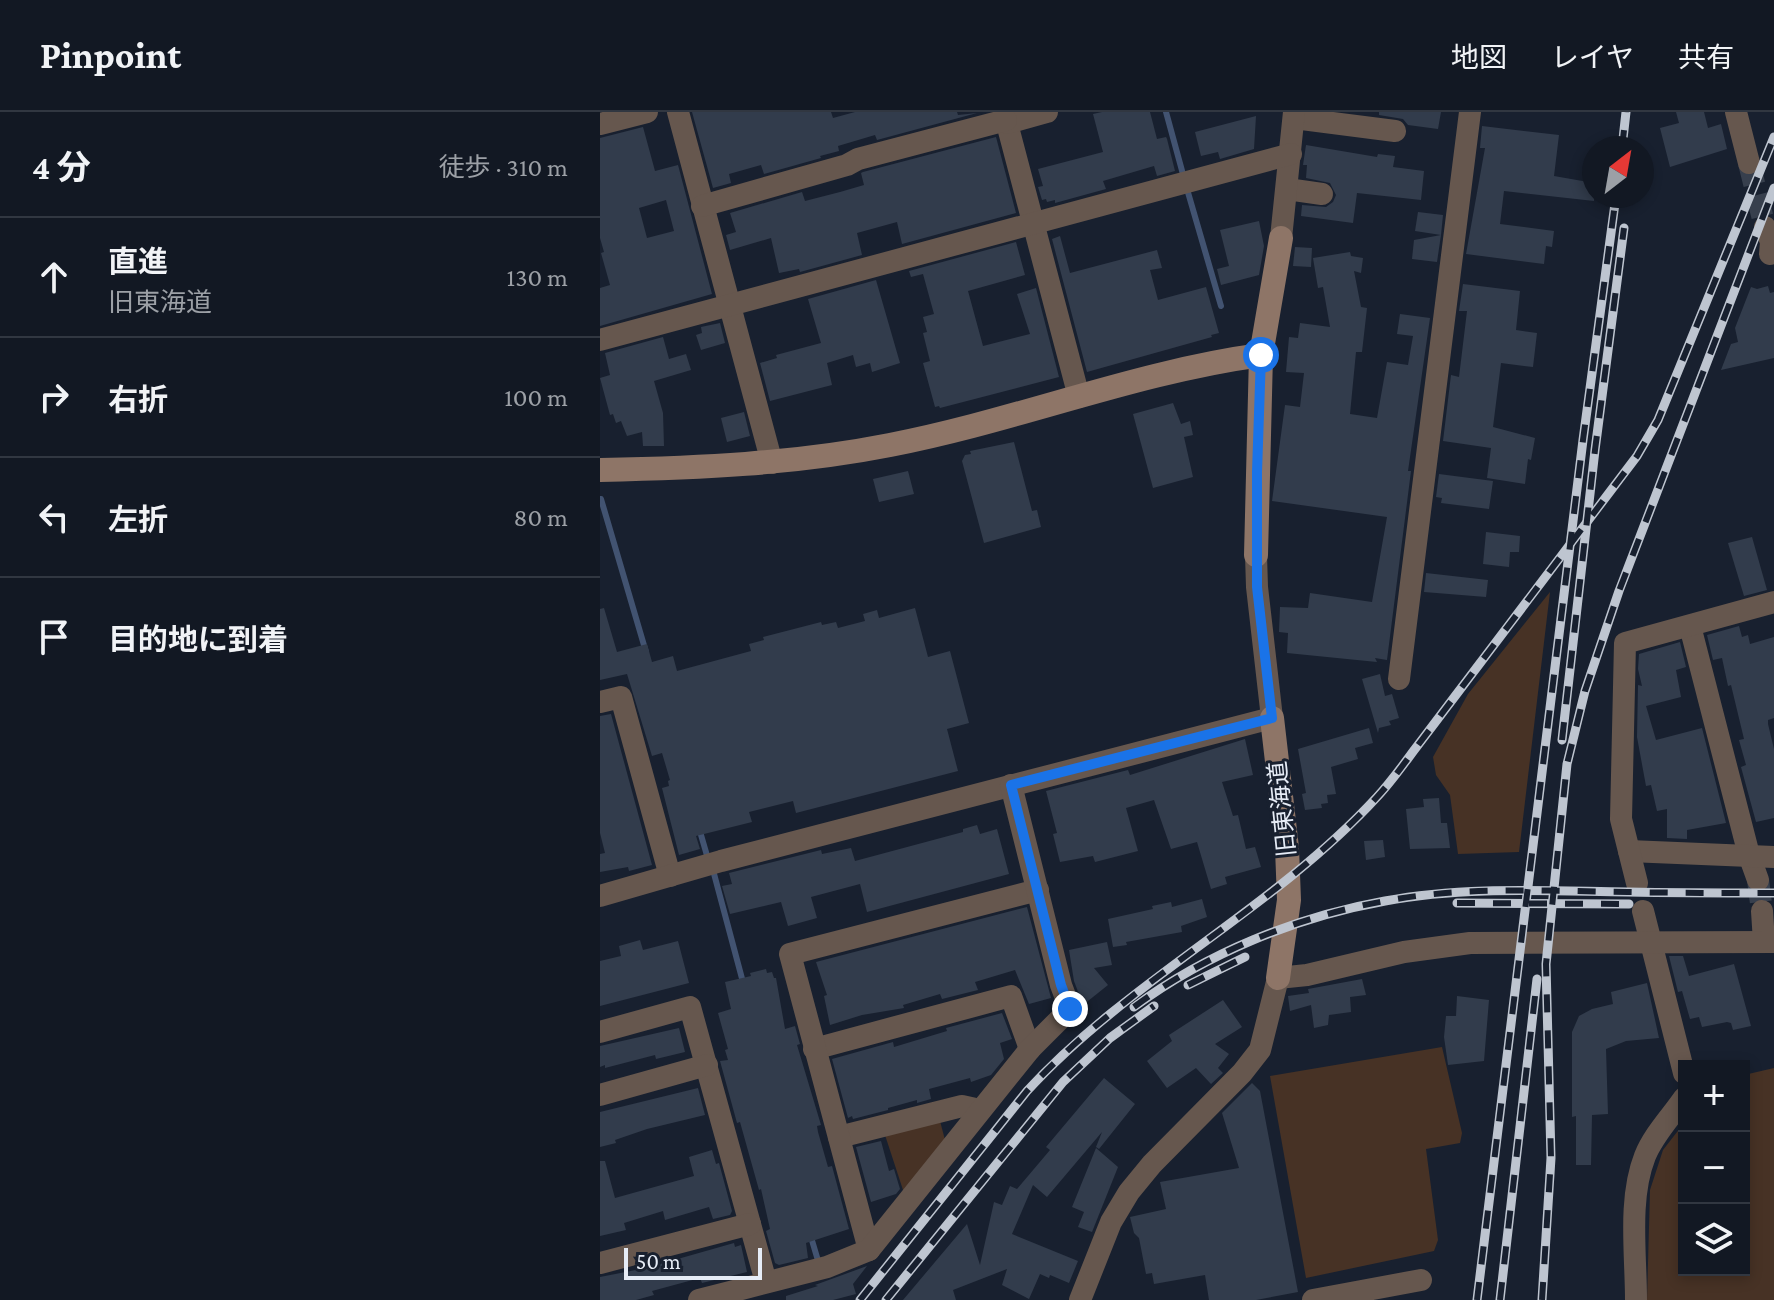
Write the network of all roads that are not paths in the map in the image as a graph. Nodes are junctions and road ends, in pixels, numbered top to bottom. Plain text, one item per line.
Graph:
1 (647, 112) edge
2 (678, 112) edge
3 (1047, 112) edge
4 (1470, 112) edge
5 (1736, 112) edge
6 (1294, 115) edge
7 (1005, 118) edge
8 (600, 124) edge
9 (1395, 131) dead end
10 (1291, 154) junction
11 (1749, 163) tunnel mouth
12 (1287, 189) junction
13 (1322, 194) dead end
14 (702, 206) junction
15 (1033, 225) junction
16 (1281, 238) joint
17 (729, 304) junction
18 (600, 340) edge
19 (1261, 355) junction
20 (1079, 397) junction
21 (772, 463) junction
22 (600, 470) edge
23 (1256, 555) joint
24 (1774, 602) edge
25 (1690, 626) junction
26 (1399, 679) dead end
27 (600, 702) edge
28 (1272, 718) junction
29 (1011, 785) junction
30 (1629, 851) junction
31 (1749, 855) junction
32 (1774, 857) edge
33 (670, 876) junction
34 (1758, 880) tunnel mouth
35 (1637, 883) dead end
36 (1038, 890) junction
37 (600, 896) edge
38 (1643, 911) dead end
39 (1762, 911) tunnel mouth
40 (1650, 942) junction
41 (1769, 942) edge
42 (1278, 978) junction
43 (600, 1032) edge
44 (814, 1049) junction
45 (1030, 1049) junction
46 (1681, 1060) edge
47 (707, 1065) junction
48 (600, 1095) edge
49 (1678, 1106) edge
50 (980, 1110) junction
51 (839, 1137) junction
52 (750, 1224) junction
53 (869, 1250) junction
54 (600, 1263) edge
55 (1421, 1280) dead end
56 (766, 1282) junction
57 (699, 1300) edge
58 (1080, 1300) edge
59 (1313, 1300) edge
60 (1636, 1300) edge

1 - 8 street
2 - 14 street
3 - 7 street
4 - 26 street
5 - 11 street
6 - 9 street
6 - 10 street, 旧東海道
7 - 14 street
7 - 15 street
10 - 12 street, 旧東海道
10 - 15 street
12 - 13 street
12 - 16 street, 旧東海道
14 - 17 street
15 - 17 street
15 - 20 street
16 - 19 street, 旧東海道
17 - 18 street
17 - 21 street
19 - 20 street
19 - 23 street, 旧東海道
20 - 21 street
21 - 22 street
23 - 28 street, 旧東海道
24 - 25 street
25 - 30 street
25 - 31 street
27 - 33 street
28 - 29 street
28 - 42 street, 旧東海道
29 - 33 street
29 - 36 street
30 - 31 street
30 - 35 street
31 - 32 street
31 - 34 street
33 - 37 street
36 - 44 street
36 - 45 street
38 - 40 street
39 - 41 street
40 - 41 street
40 - 42 street
40 - 46 street
42 - 58 street, 旧東海道
43 - 47 street
44 - 45 street
44 - 51 street
45 - 50 street
47 - 48 street
47 - 52 street
49 - 60 street
50 - 51 street
50 - 53 street
51 - 53 street
52 - 54 street
52 - 56 street
53 - 56 street
55 - 59 street
56 - 57 street

